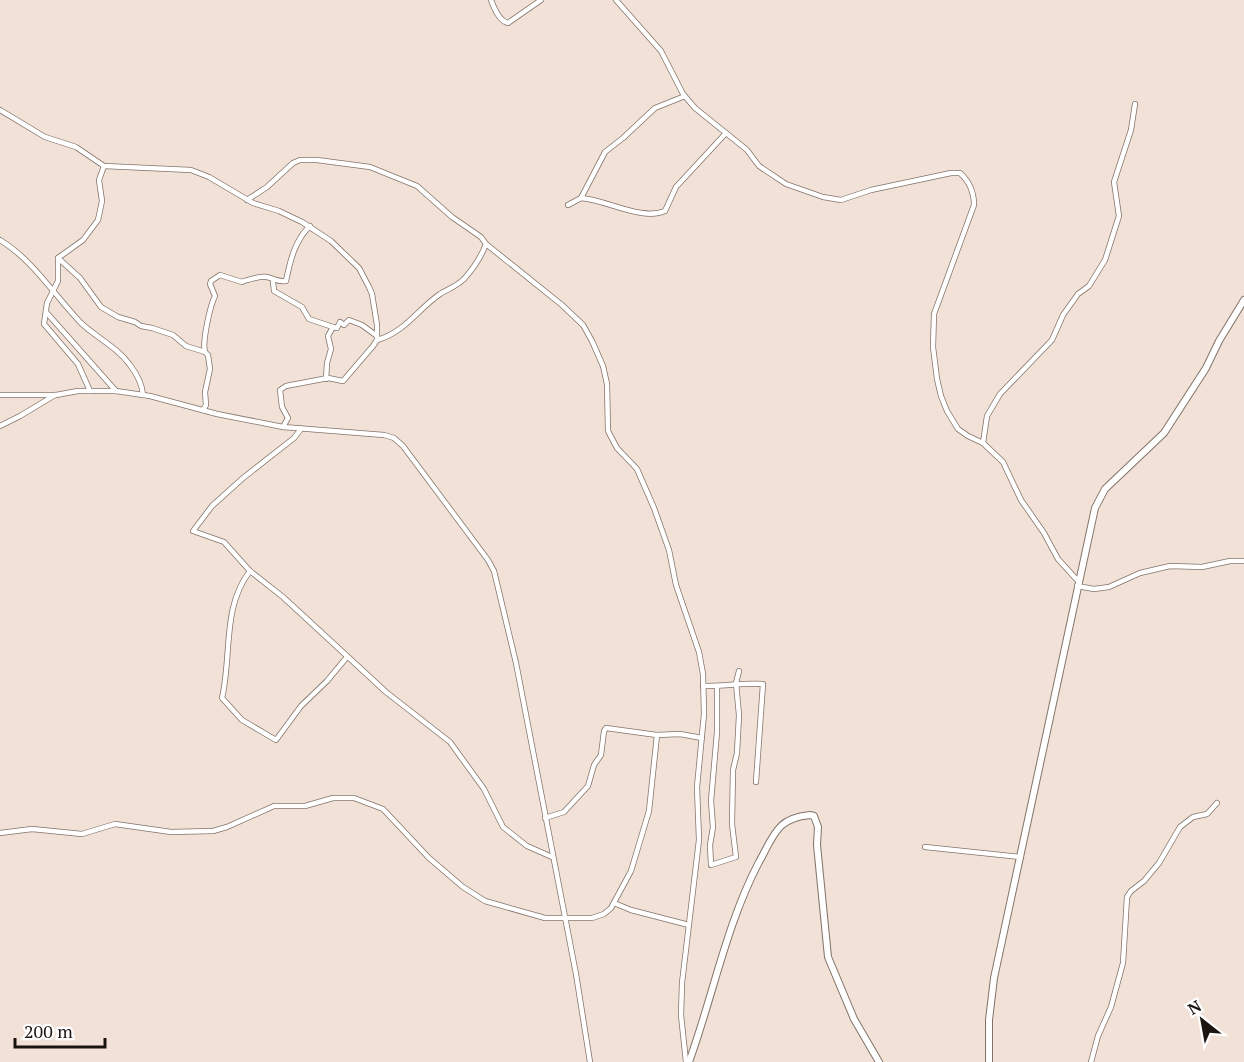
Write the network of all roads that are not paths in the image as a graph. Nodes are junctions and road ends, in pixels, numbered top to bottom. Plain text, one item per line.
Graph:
1 (491, 0) edge
2 (541, 0) edge
3 (616, 0) edge
4 (685, 96) junction
5 (1135, 104) dead end
6 (0, 110) edge
7 (726, 133) junction
8 (104, 166) junction
9 (581, 198) junction
10 (247, 200) junction
11 (568, 205) dead end
12 (310, 226) junction
13 (0, 240) edge
14 (486, 244) junction
15 (58, 258) junction
16 (273, 282) junction
17 (53, 291) junction
18 (1244, 300) edge
19 (46, 312) junction
20 (333, 327) junction
21 (377, 338) junction
22 (205, 352) junction
23 (326, 378) junction
24 (90, 391) junction
25 (116, 391) junction
26 (0, 395) edge
27 (56, 395) junction
28 (143, 395) junction
29 (203, 410) junction
30 (0, 426) edge
31 (283, 427) junction
32 (301, 429) junction
33 (983, 443) junction
34 (1244, 561) edge
35 (250, 571) junction
36 (1078, 583) junction
37 (347, 657) junction
38 (739, 671) dead end
39 (736, 683) junction
40 (703, 686) junction
41 (717, 686) junction
42 (657, 735) junction
43 (702, 738) junction
44 (756, 782) dead end
45 (1217, 803) dead end
46 (545, 818) junction
47 (0, 833) edge
48 (925, 847) dead end
49 (552, 857) junction
50 (1021, 857) junction
51 (615, 903) junction
52 (564, 919) junction
53 (689, 925) junction
54 (590, 1062) edge
55 (687, 1062) edge
56 (879, 1062) edge
57 (989, 1062) edge
58 (1091, 1062) edge

1 - 2 street
3 - 4 street
4 - 7 street
4 - 9 street
5 - 33 street
6 - 8 street
7 - 9 street
7 - 33 street
8 - 10 street
8 - 15 street
9 - 11 street
10 - 12 street
10 - 14 street
12 - 16 street
12 - 21 street
13 - 17 street
14 - 21 street
14 - 40 street
15 - 17 street
15 - 22 street
16 - 20 street
16 - 22 street
17 - 19 street
17 - 28 street
18 - 36 main road
19 - 24 street
19 - 25 street
20 - 21 street
20 - 23 street
21 - 23 street
22 - 29 street
23 - 31 street
24 - 25 street
24 - 27 street
25 - 28 street
26 - 27 street
27 - 30 street
28 - 29 street
29 - 31 street
31 - 32 street
32 - 35 street
32 - 46 street
33 - 36 street
34 - 36 street
35 - 37 street
35 - 37 street
36 - 50 main road
37 - 49 street
38 - 39 street
39 - 41 street
39 - 41 street
39 - 44 street
40 - 41 street
40 - 43 street
42 - 43 street
42 - 46 street
42 - 51 street
43 - 53 street
45 - 58 street
46 - 49 street
47 - 52 street
48 - 50 street
49 - 52 street
50 - 57 main road
51 - 52 street
51 - 53 street
52 - 54 street
53 - 55 street
55 - 56 main road

